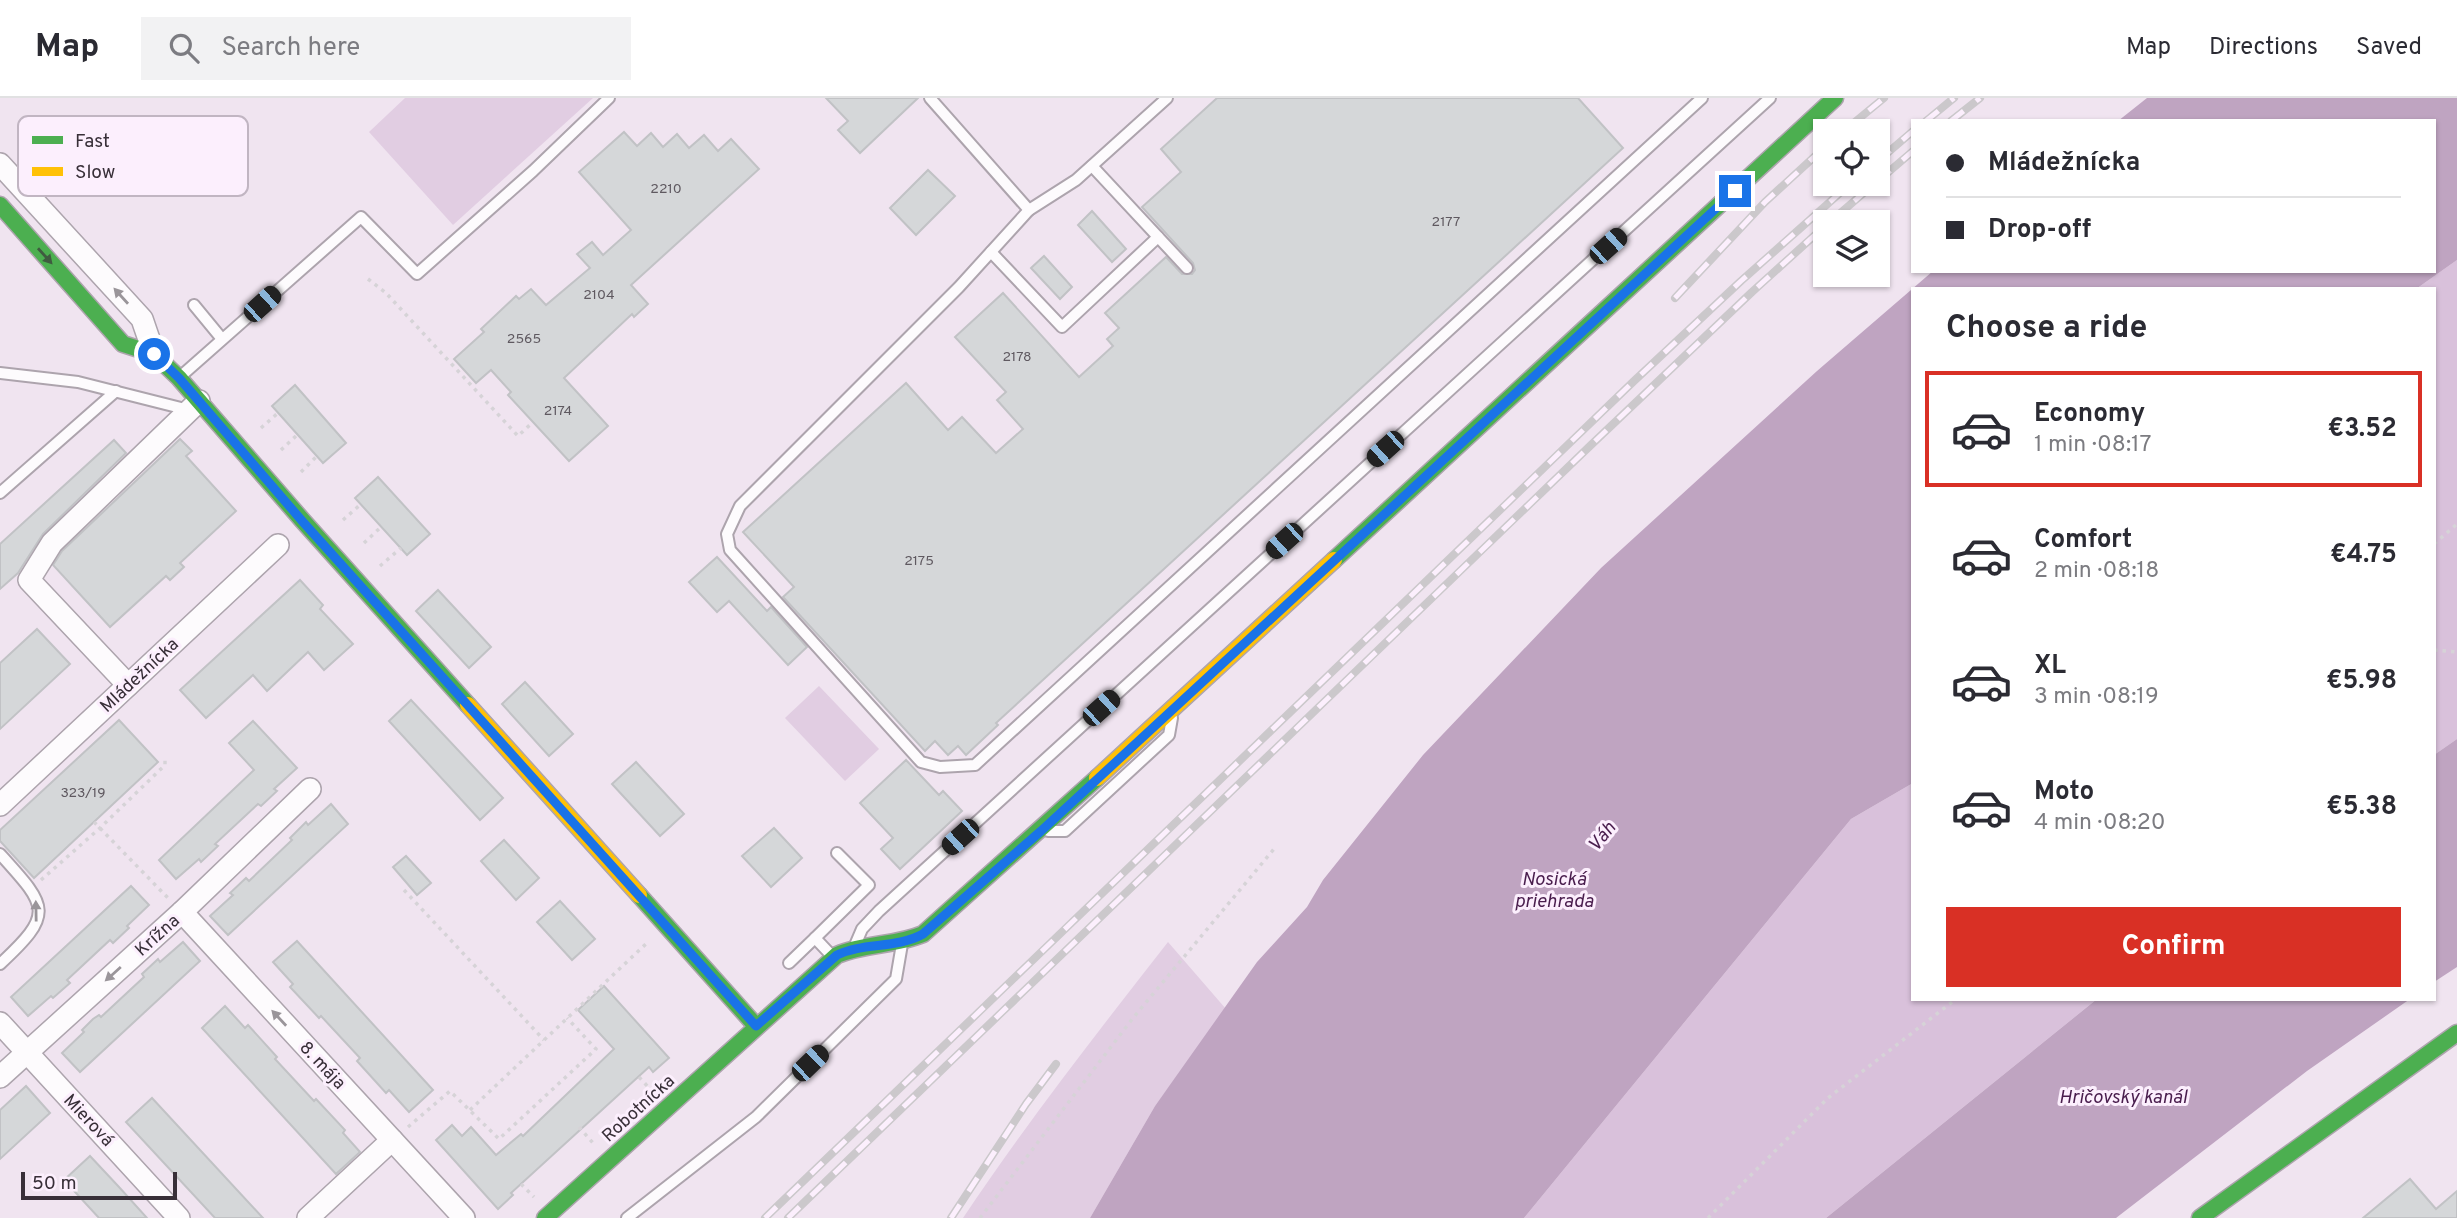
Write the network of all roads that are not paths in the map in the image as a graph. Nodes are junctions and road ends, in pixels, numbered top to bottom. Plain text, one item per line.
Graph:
1 (609, 98) edge
2 (930, 98) edge
3 (1167, 98) edge
4 (1702, 98) edge
5 (1770, 98) edge
6 (1835, 98) edge
7 (0, 164) edge
8 (1092, 166) junction
9 (18, 184) edge
10 (29, 196) edge
11 (0, 205) edge
12 (1029, 210) junction
13 (1158, 237) junction
14 (991, 251) junction
15 (1187, 268) dead end
16 (194, 304) dead end
17 (222, 339) junction
18 (154, 354) junction
19 (0, 373) edge
20 (179, 378) junction
21 (116, 391) junction
22 (194, 405) junction
23 (0, 493) edge
24 (278, 545) dead end
25 (128, 685) junction
26 (310, 789) dead end
27 (0, 805) edge
28 (837, 853) dead end
29 (0, 854) edge
30 (182, 912) junction
31 (815, 938) junction
32 (902, 942) junction
33 (853, 949) junction
34 (834, 958) junction
35 (789, 963) dead end
36 (0, 964) edge
37 (0, 1023) edge
38 (756, 1026) junction
39 (2457, 1033) edge
40 (27, 1053) junction
41 (0, 1077) edge
42 (392, 1140) junction
43 (543, 1211) edge
44 (179, 1218) edge
45 (308, 1218) edge
46 (464, 1218) edge
47 (627, 1218) edge
48 (2200, 1218) edge

1 - 17 lane
2 - 12 lane
3 - 8 lane
4 - 14 lane
5 - 33 lane
6 - 32 street, Robotnícka
9 -> 7 street
8 - 12 lane
8 - 13 lane
18 -> 10 street
11 -> 18 street
12 - 14 lane
13 - 14 lane
13 - 15 lane
16 - 17 lane
17 - 20 lane
18 - 20 street
19 - 21 lane
20 - 22 street
21 - 22 lane
21 - 23 lane
22 - 25 street
22 - 38 street
24 - 25 street, Mládežnícka
25 - 27 street, Mládežnícka
26 - 30 street, Krížna
28 - 31 lane
36 -> 29 lane
30 -> 40 street, Krížna
42 -> 30 street, 8. mája
31 - 34 lane
31 - 35 lane
32 - 33 street, Robotnícka
32 - 47 lane
33 - 34 street, Robotnícka
34 - 38 street, Robotnícka
37 - 40 street, Mierová
38 - 43 street, Robotnícka
39 - 48 street
40 - 41 street, Krížna
40 - 44 street, Mierová
42 - 45 street
42 - 46 street, 8. mája

